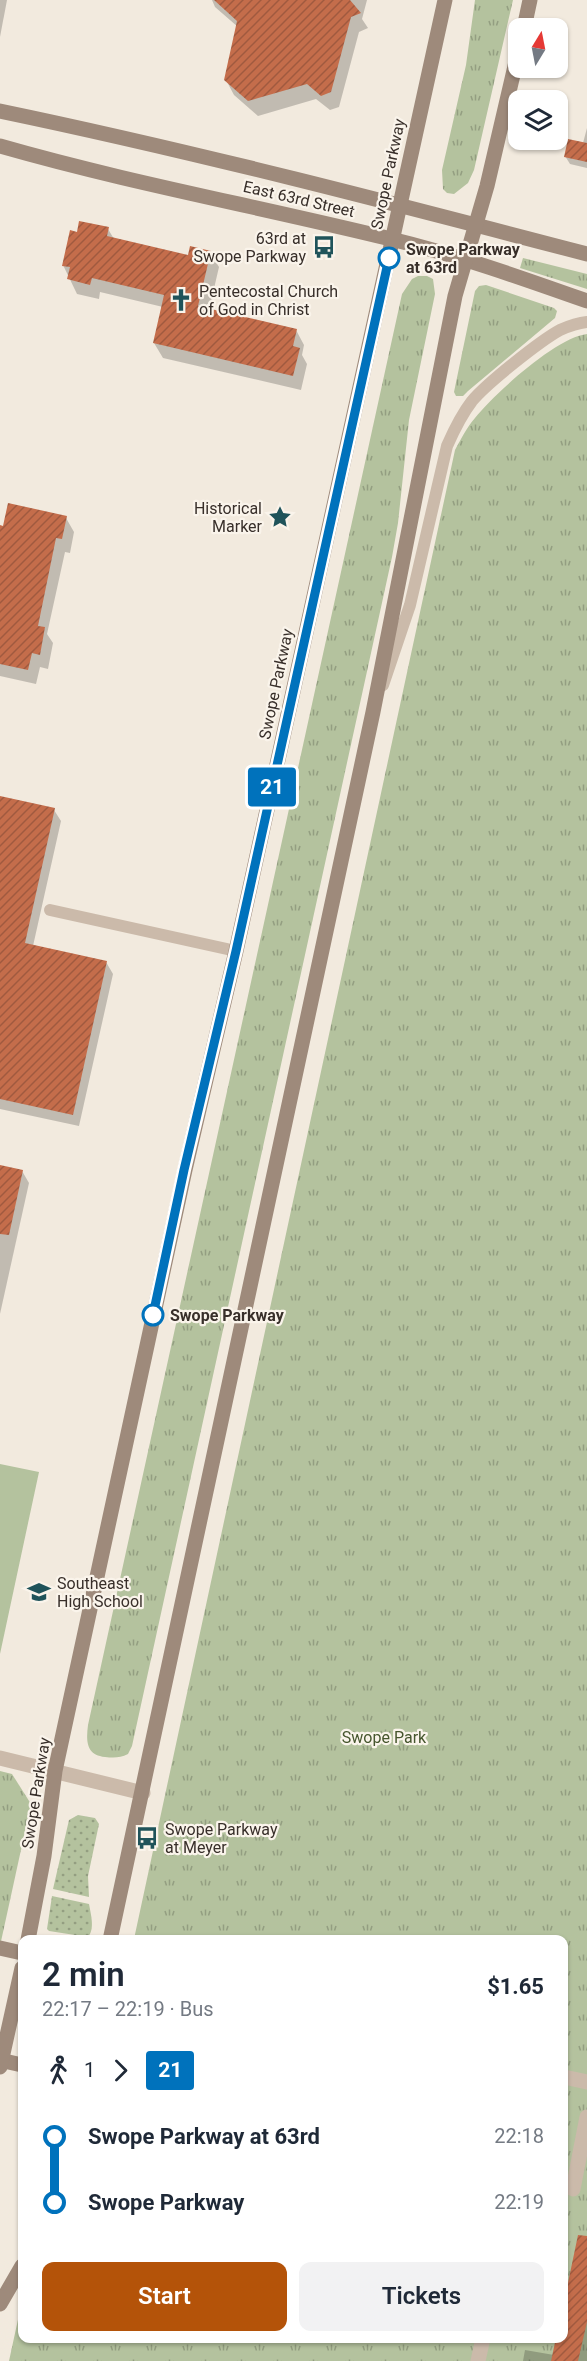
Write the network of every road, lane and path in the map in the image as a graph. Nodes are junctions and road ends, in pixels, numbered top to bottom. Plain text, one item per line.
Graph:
1 (445, 0) edge
2 (530, 0) edge
3 (526, 18) edge
4 (512, 78) edge
5 (0, 111) edge
6 (0, 146) edge
7 (400, 205) junction
8 (476, 224) junction
9 (393, 239) junction
10 (587, 254) edge
11 (465, 260) junction
12 (587, 301) edge
13 (587, 322) edge
14 (374, 712) junction
15 (50, 910) dead end
16 (236, 951) junction
17 (0, 1758) edge
18 (55, 1771) junction
19 (143, 1793) junction
20 (29, 1935) edge
21 (111, 1935) edge
22 (0, 1948) edge
23 (18, 1952) edge
24 (18, 1986) edge
25 (1, 2063) edge
26 (18, 2065) edge
27 (568, 2077) edge
28 (587, 2082) edge
29 (587, 2117) edge
30 (574, 2190) edge
31 (18, 2273) edge
32 (0, 2304) edge
33 (482, 2343) edge
34 (478, 2361) edge

1 - 7 main road, Swope Parkway
2 - 3 main road
4 - 8 main road
5 - 7 main road, East 63rd Street
6 - 9 main road, East 63rd Street
7 - 8 main road, East 63rd Street
7 - 9 main road, Swope Parkway
8 - 10 main road, East 63rd Street
8 - 11 main road
9 - 11 main road, East 63rd Street
9 - 16 main road, Swope Parkway
11 - 12 main road, East 63rd Street
11 - 14 main road
13 - 14 lane
14 - 19 main road
15 - 16 lane
16 - 18 main road, Swope Parkway
17 - 18 street
18 - 19 street
18 - 20 main road, Swope Parkway
19 - 21 main road
22 - 23 main road
24 - 25 main road
25 - 26 main road
27 - 28 street
29 - 30 street
31 - 32 main road
33 - 34 street

